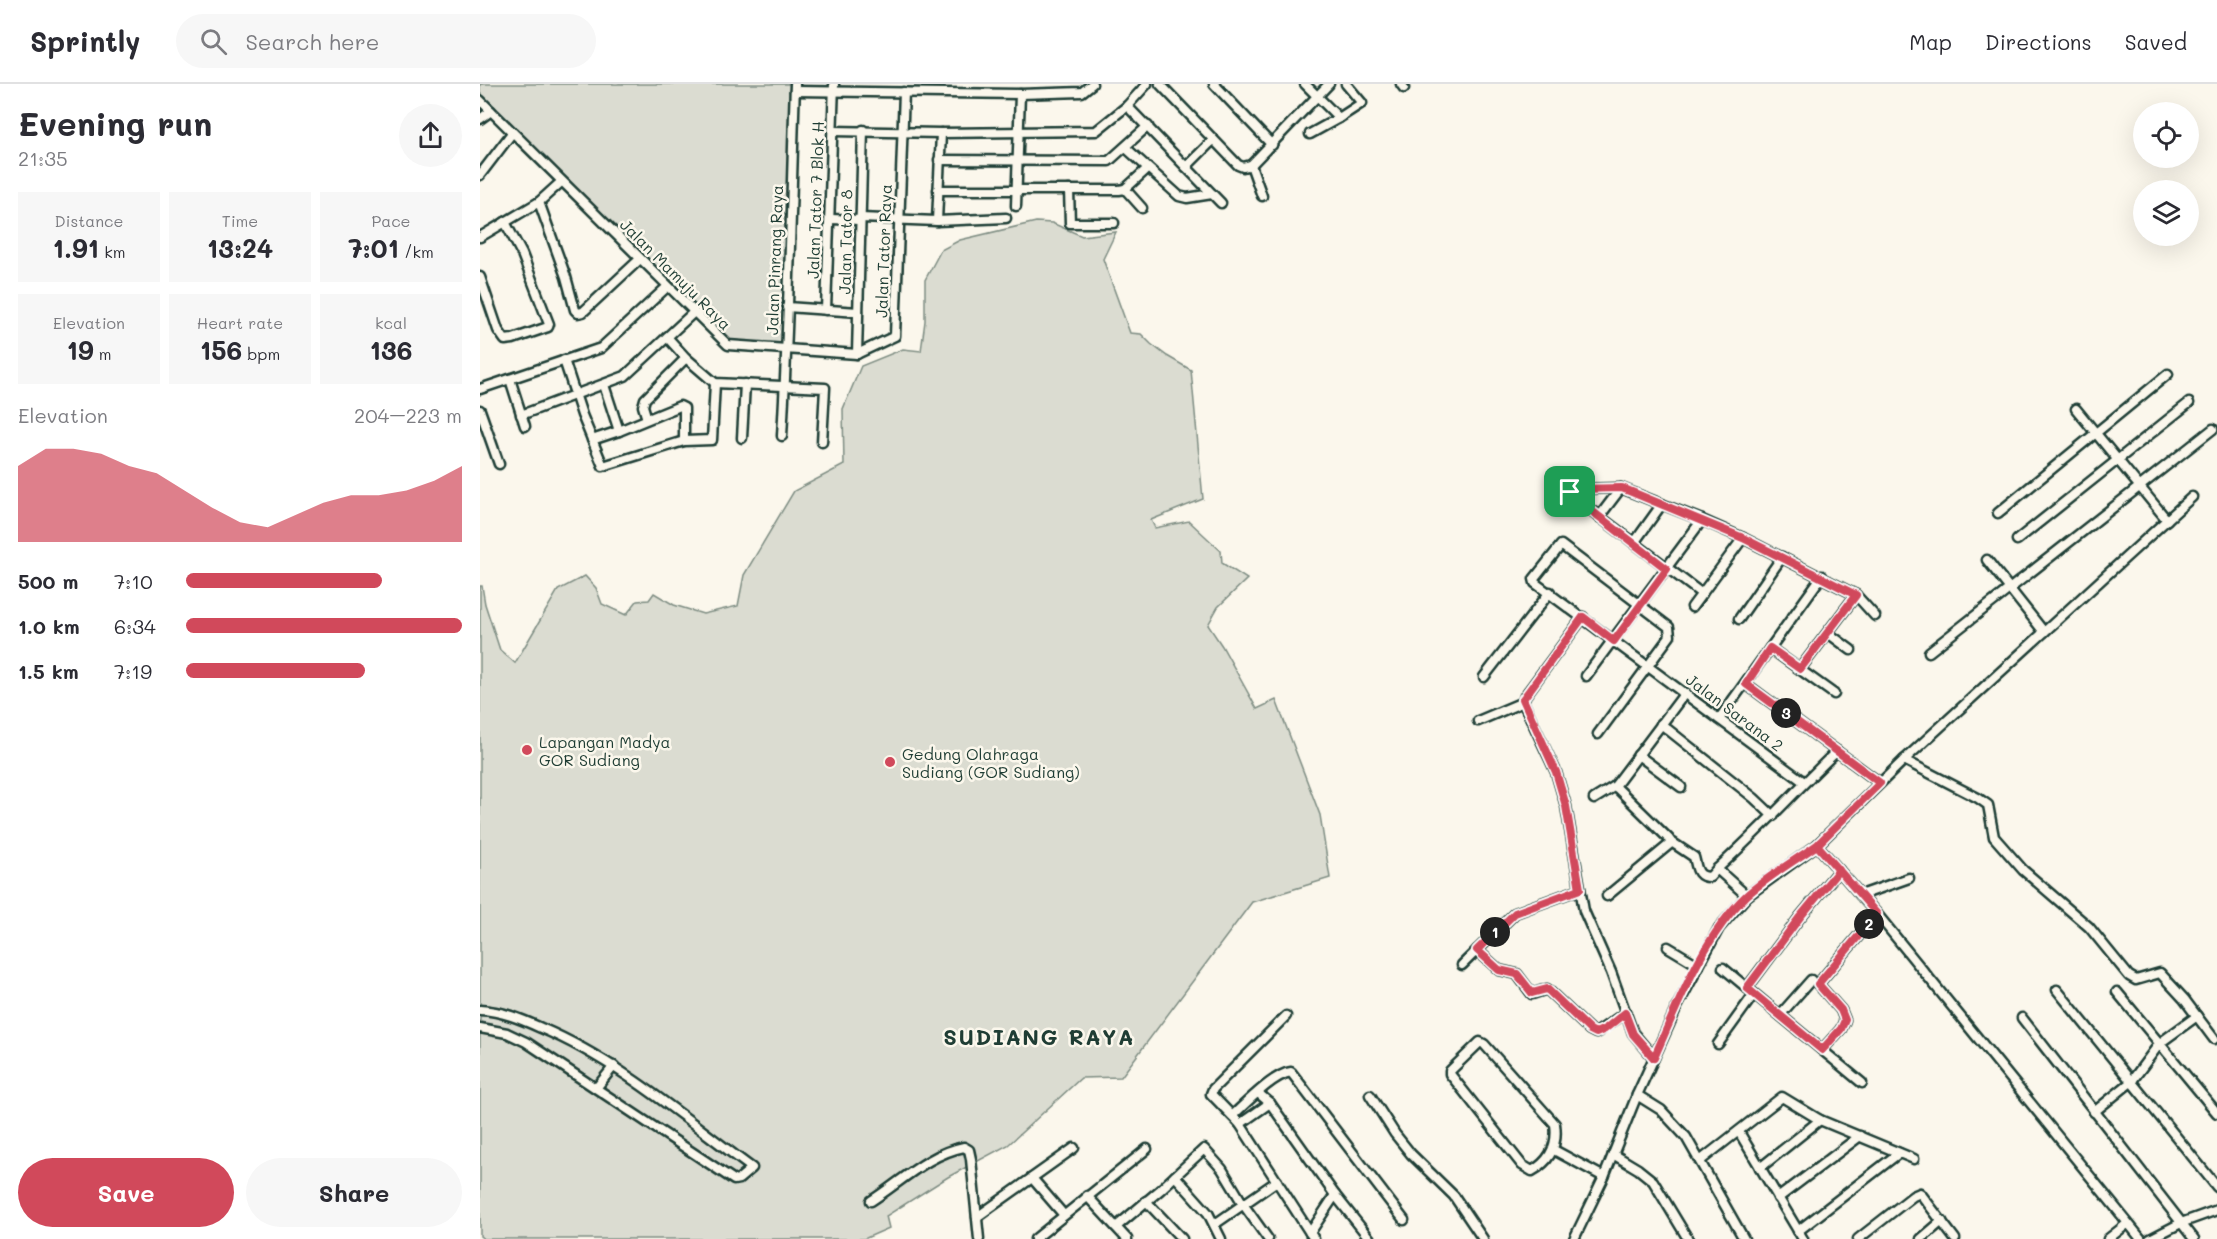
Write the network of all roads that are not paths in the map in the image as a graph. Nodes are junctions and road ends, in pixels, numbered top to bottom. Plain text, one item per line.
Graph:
1 (1092, 84) edge
2 (1147, 84) edge
3 (1160, 84) edge
4 (1214, 84) edge
5 (1305, 84) edge
6 (1329, 84) edge
7 (1346, 84) edge
8 (795, 88) edge
9 (834, 88) edge
10 (959, 89) edge
11 (904, 92) junction
12 (1020, 94) junction
13 (1317, 96) junction
14 (480, 100) edge
15 (1127, 106) junction
16 (491, 111) junction
17 (1339, 118) junction
18 (480, 119) edge
19 (1148, 126) junction
20 (863, 130) junction
21 (833, 131) junction
22 (512, 133) junction
23 (902, 133) junction
24 (941, 133) junction
25 (1018, 133) junction
26 (1310, 134) dead end
27 (1213, 140) junction
28 (1272, 145) junction
29 (1126, 148) junction
30 (939, 160) junction
31 (1017, 160) junction
32 (1251, 165) junction
33 (1186, 167) junction
34 (1147, 169) junction
35 (480, 175) edge
36 (561, 182) junction
37 (1016, 189) junction
38 (1125, 189) junction
39 (938, 190) junction
40 (1069, 190) junction
41 (1212, 195) junction
42 (1262, 196) dead end
43 (539, 202) junction
44 (1221, 203) dead end
45 (1016, 206) dead end
46 (1142, 208) dead end
47 (1006, 218) dead end
48 (830, 219) junction
49 (860, 219) junction
50 (899, 220) junction
51 (937, 220) junction
52 (505, 222) junction
53 (1114, 223) dead end
54 (480, 237) edge
55 (640, 259) junction
56 (480, 277) edge
57 (667, 287) junction
58 (787, 307) junction
59 (826, 310) junction
60 (858, 312) junction
61 (693, 313) junction
62 (667, 338) junction
63 (787, 349) junction
64 (857, 354) junction
65 (686, 358) junction
66 (564, 360) junction
67 (2168, 374) dead end
68 (510, 379) junction
69 (715, 383) junction
70 (745, 384) junction
71 (604, 385) junction
72 (785, 386) junction
73 (480, 389) edge
74 (577, 395) junction
75 (2189, 403) dead end
76 (2076, 409) dead end
77 (480, 410) edge
78 (521, 415) junction
79 (648, 419) junction
80 (525, 426) dead end
81 (2213, 429) dead end
82 (619, 431) junction
83 (2096, 432) junction
84 (782, 436) dead end
85 (742, 438) dead end
86 (592, 440) junction
87 (684, 441) junction
88 (822, 442) dead end
89 (2117, 459) junction
90 (499, 464) dead end
91 (2139, 486) junction
92 (1622, 488) junction
93 (2192, 497) dead end
94 (1662, 504) junction
95 (1998, 513) dead end
96 (1599, 517) junction
97 (1702, 520) junction
98 (2167, 520) junction
99 (1743, 538) junction
100 (2017, 540) dead end
101 (1634, 543) junction
102 (1782, 557) junction
103 (1987, 560) dead end
104 (1667, 569) junction
105 (1822, 576) junction
106 (2009, 588) junction
107 (1550, 592) junction
108 (1702, 594) junction
109 (1856, 595) junction
110 (1641, 604) junction
111 (1692, 607) dead end
112 (1875, 616) dead end
113 (1583, 617) junction
114 (1739, 619) dead end
115 (2044, 632) junction
116 (1828, 633) junction
117 (1614, 641) junction
118 (1770, 648) junction
119 (1851, 650) dead end
120 (1929, 652) dead end
121 (1648, 667) junction
122 (1800, 669) junction
123 (1586, 676) dead end
124 (1484, 677) dead end
125 (1746, 684) junction
126 (1685, 693) junction
127 (1834, 694) dead end
128 (1523, 702) junction
129 (1719, 719) junction
130 (1478, 720) dead end
131 (1661, 724) junction
132 (1598, 734) dead end
133 (1837, 751) junction
134 (1638, 755) junction
135 (1904, 760) junction
136 (1804, 782) junction
137 (1880, 783) junction
138 (1615, 786) junction
139 (1681, 787) dead end
140 (1594, 799) dead end
141 (1773, 816) junction
142 (1670, 841) junction
143 (1817, 845) junction
144 (1717, 869) junction
145 (1839, 870) junction
146 (1909, 878) dead end
147 (1580, 889) junction
148 (1861, 895) junction
149 (1607, 896) dead end
150 (1747, 896) junction
151 (1877, 914) junction
152 (1668, 948) dead end
153 (1477, 950) junction
154 (1462, 965) dead end
155 (1698, 965) junction
156 (1723, 968) dead end
157 (1810, 980) dead end
158 (1747, 988) junction
159 (2057, 990) dead end
160 (2117, 992) dead end
161 (1754, 994) junction
162 (480, 1010) edge
163 (1625, 1013) junction
164 (1780, 1015) junction
165 (1286, 1016) dead end
166 (2197, 1016) junction
167 (2022, 1018) dead end
168 (480, 1028) edge
169 (2214, 1039) dead end
170 (2160, 1043) junction
171 (1718, 1044) dead end
172 (1822, 1050) junction
173 (1654, 1058) junction
174 (614, 1066) junction
175 (2131, 1082) junction
176 (1862, 1083) dead end
177 (597, 1087) junction
178 (1258, 1093) junction
179 (1370, 1095) dead end
180 (1637, 1095) junction
181 (1270, 1103) junction
182 (2094, 1112) junction
183 (2217, 1113) edge
184 (1233, 1115) junction
185 (1821, 1120) junction
186 (1240, 1124) junction
187 (1739, 1132) junction
188 (1860, 1136) junction
189 (1074, 1148) dead end
190 (1147, 1149) dead end
191 (1554, 1150) junction
192 (1899, 1153) junction
193 (1613, 1154) junction
194 (1914, 1160) dead end
195 (1700, 1161) junction
196 (1760, 1167) junction
197 (1174, 1176) junction
198 (1604, 1177) junction
199 (1032, 1178) junction
200 (1277, 1181) junction
201 (2217, 1187) edge
202 (1087, 1196) junction
203 (1335, 1196) junction
204 (1778, 1198) junction
205 (872, 1201) dead end
206 (1146, 1201) junction
207 (1243, 1204) junction
208 (2217, 1209) edge
209 (1063, 1214) junction
210 (977, 1217) junction
211 (1404, 1220) dead end
212 (1942, 1221) junction
213 (2181, 1223) junction
214 (1215, 1224) junction
215 (2127, 1224) junction
216 (1116, 1227) junction
217 (1798, 1231) junction
218 (1312, 1236) edge
219 (979, 1239) edge
220 (1035, 1239) edge
221 (1127, 1239) edge
222 (1182, 1239) edge
223 (1221, 1239) edge
224 (1268, 1239) edge
225 (1370, 1239) edge
226 (1483, 1239) edge
227 (1574, 1239) edge
228 (1688, 1239) edge
229 (1744, 1239) edge
230 (1803, 1239) edge
231 (1858, 1239) edge
232 (1921, 1239) edge
233 (1955, 1239) edge
234 (2108, 1239) edge
235 (2140, 1239) edge
236 (2150, 1239) edge
237 (2194, 1239) edge

1 - 12 street
2 - 15 street
3 - 27 street
4 - 28 street
5 - 13 street
6 - 13 street
7 - 17 street
8 - 9 street
8 - 58 street, Jalan Pinrang Raya
9 - 11 street
9 - 21 street, Jalan Tator 7 Blok H
10 - 11 street
10 - 12 street
11 - 23 street, Jalan Tator Raya
12 - 25 street
13 - 17 street
13 - 28 street
14 - 16 street, Jalan Mamuju Raya
15 - 19 street
15 - 25 street
16 - 18 street
16 - 22 street, Jalan Mamuju Raya
17 - 26 street
19 - 29 street
19 - 33 street
20 - 21 street
20 - 23 street
20 - 49 street, Jalan Tator 8
21 - 48 street, Jalan Tator 7 Blok H
22 - 35 street
22 - 36 street, Jalan Mamuju Raya
23 - 24 street
23 - 50 street, Jalan Tator Raya
24 - 25 street
24 - 30 street
25 - 31 street
27 - 32 street
27 - 33 street
28 - 32 street
29 - 31 street
29 - 34 street
30 - 31 street
30 - 39 street
31 - 37 street
32 - 42 street
33 - 41 street
34 - 38 street
34 - 41 street
36 - 43 street
36 - 55 street, Jalan Mamuju Raya
37 - 39 street
37 - 40 street
37 - 45 street
38 - 40 street
38 - 46 street
39 - 51 street
40 - 53 street
41 - 44 street
43 - 52 street
43 - 55 street
47 - 51 street
48 - 49 street
48 - 59 street, Jalan Tator 7 Blok H
49 - 50 street
49 - 60 street, Jalan Tator 8
50 - 51 street
50 - 64 street, Jalan Tator Raya
52 - 54 street
52 - 56 street
55 - 57 street, Jalan Mamuju Raya
57 - 61 street, Jalan Mamuju Raya
57 - 66 street
58 - 59 street
58 - 63 street, Jalan Pinrang Raya
59 - 60 street
60 - 64 street, Jalan Tator 8
61 - 62 street
61 - 63 street, Jalan Mamuju Raya
62 - 65 street
62 - 71 street
63 - 64 street
63 - 72 street, Jalan Pinrang Raya
65 - 69 street
65 - 79 street
66 - 68 street
66 - 74 street
67 - 83 street
68 - 73 street
68 - 78 street
69 - 70 street
69 - 87 street
70 - 72 street
70 - 85 street
71 - 74 street
71 - 82 street
72 - 84 street, Jalan Pinrang Raya
72 - 88 street
74 - 78 street
74 - 86 street
75 - 89 street
76 - 83 street
77 - 90 street
78 - 80 street
79 - 82 street
79 - 87 street
81 - 91 street
82 - 86 street
83 - 89 street
83 - 95 street
86 - 87 street
89 - 91 street
89 - 100 street
91 - 98 street
91 - 106 street
92 - 94 street
92 - 96 street
92 - 96 street
93 - 98 street
94 - 97 street
94 - 101 street
96 - 101 street
97 - 99 street
97 - 104 street
98 - 115 street
99 - 102 street
99 - 108 street
101 - 104 street
102 - 105 street
102 - 114 street
103 - 106 street
104 - 108 street
104 - 110 street
105 - 109 street
105 - 118 street
106 - 115 street
106 - 120 street
107 - 110 street
107 - 113 street, Jalan Sarana 2
107 - 124 street
108 - 111 street
109 - 112 street
109 - 116 street
110 - 117 street
110 - 121 street
113 - 117 street, Jalan Sarana 2
113 - 128 street
115 - 135 street
116 - 119 street
116 - 122 street
117 - 121 street, Jalan Sarana 2
117 - 123 street
118 - 122 street
118 - 125 street
121 - 126 street, Jalan Sarana 2
121 - 132 street
122 - 127 street
125 - 129 street
125 - 133 street
126 - 129 street, Jalan Sarana 2
126 - 131 street
128 - 130 street
128 - 147 street
129 - 136 street, Jalan Sarana 2
131 - 134 street
131 - 141 street
133 - 136 street
133 - 137 street
134 - 138 street
134 - 139 street
135 - 137 street
135 - 166 street
136 - 141 street
137 - 143 street
138 - 140 street
138 - 142 street
141 - 144 street
142 - 144 street
142 - 149 street
143 - 145 street
143 - 150 street
144 - 150 street
145 - 148 street
145 - 158 street
146 - 148 street
147 - 153 street
147 - 163 street
148 - 151 street
150 - 155 street
151 - 172 street
151 - 215 street
152 - 155 street
153 - 154 street
153 - 163 street
155 - 173 street
156 - 158 street
157 - 164 street
158 - 161 street
159 - 175 street
160 - 170 street
161 - 164 street
161 - 171 street
162 - 174 street
163 - 173 street
164 - 172 street
165 - 184 street
166 - 169 street
166 - 170 street
167 - 182 street
168 - 177 street
170 - 175 street
170 - 183 street
172 - 176 street
173 - 180 street
174 - 177 street
174 - 177 street
175 - 182 street
175 - 201 street
178 - 181 street
178 - 184 street
178 - 211 street
179 - 226 street
180 - 193 street
180 - 195 street
181 - 186 street
181 - 203 street
182 - 213 street
184 - 186 street
185 - 187 street
185 - 188 street
185 - 196 street
186 - 200 street
187 - 195 street
187 - 196 street
188 - 192 street
188 - 204 street
189 - 199 street
190 - 202 street
191 - 191 street
191 - 198 street
192 - 194 street
192 - 217 street
193 - 198 street
193 - 228 street
195 - 229 street
196 - 204 street
197 - 206 street
197 - 207 street
197 - 214 street
198 - 227 street
199 - 209 street
199 - 210 street
200 - 207 street
200 - 218 street
202 - 209 street
202 - 216 street
203 - 218 street
203 - 225 street
204 - 217 street
205 - 210 street
206 - 216 street
206 - 222 street
207 - 214 street
207 - 224 street
208 - 213 street
209 - 220 street
210 - 219 street
212 - 231 street
212 - 232 street
212 - 233 street
213 - 236 street
213 - 237 street
214 - 223 street
215 - 234 street
215 - 235 street
216 - 221 street
217 - 230 street

